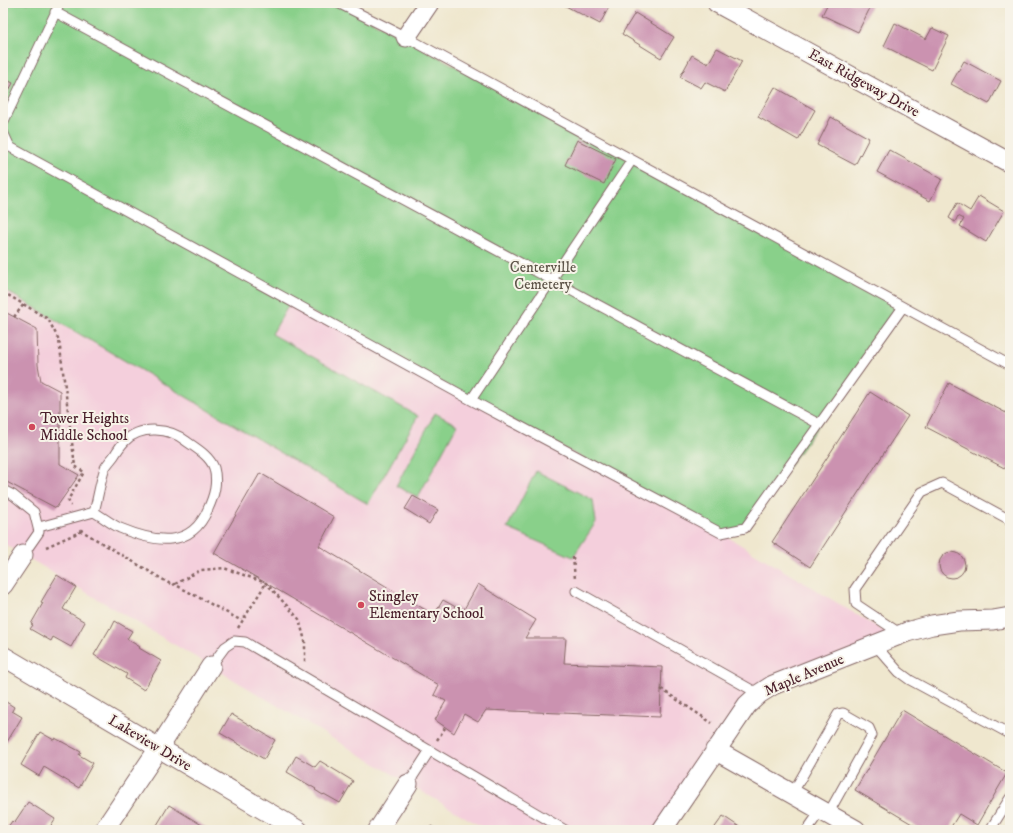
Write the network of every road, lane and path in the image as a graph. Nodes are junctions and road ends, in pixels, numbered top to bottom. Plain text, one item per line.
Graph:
1 (338, 3) edge
2 (429, 3) edge
3 (717, 3) edge
4 (58, 7) edge
5 (406, 37) junction
6 (3, 123) edge
7 (3, 132) edge
8 (632, 160) junction
9 (1010, 163) edge
10 (552, 280) junction
11 (24, 304) dead end
12 (903, 307) junction
13 (14, 317) dead end
14 (1010, 364) edge
15 (472, 400) junction
16 (819, 424) junction
17 (3, 490) edge
18 (94, 512) junction
19 (1010, 520) edge
20 (39, 527) junction
21 (82, 531) dead end
22 (23, 555) junction
23 (573, 557) dead end
24 (266, 583) junction
25 (174, 584) dead end
26 (3, 585) edge
27 (576, 591) joint
28 (1010, 617) edge
29 (240, 625) junction
30 (246, 629) dead end
31 (901, 634) junction
32 (875, 645) junction
33 (226, 647) junction
34 (3, 656) edge
35 (298, 661) dead end
36 (211, 666) joint
37 (661, 690) dead end
38 (759, 694) junction
39 (727, 733) junction
40 (1010, 734) edge
41 (159, 748) junction
42 (430, 750) junction
43 (715, 750) junction
44 (408, 784) joint
45 (792, 794) junction
46 (1010, 798) edge
47 (825, 812) junction
48 (104, 830) edge
49 (298, 830) edge
50 (378, 830) edge
51 (565, 830) edge
52 (662, 830) edge
53 (807, 830) edge
54 (856, 830) edge
55 (990, 830) edge

1 - 5 lane
2 - 5 street
3 - 9 street, East Ridgeway Drive
4 - 6 lane
4 - 10 lane
5 - 8 lane
7 - 15 lane
8 - 10 lane
8 - 12 lane
10 - 15 lane
10 - 16 lane
11 - 13 path
12 - 14 lane
12 - 16 lane
15 - 16 lane
17 - 20 lane
18 - 18 lane
18 - 20 lane
19 - 31 lane
20 - 22 lane
21 - 22 path
22 - 26 street
23 - 27 path
24 - 25 path
24 - 29 path
24 - 35 path
27 - 38 lane
28 - 31 street, Maple Avenue
29 - 30 path
29 - 33 path
31 - 32 street, Maple Avenue
32 - 38 street, Maple Avenue
32 - 40 lane
33 - 36 lane
33 - 42 lane
34 - 41 street, Lakeview Drive
36 - 41 street
37 - 39 path
38 - 39 street, Maple Avenue
39 - 43 street, Maple Avenue
41 - 48 street
41 - 49 street, Lakeview Drive
42 - 44 lane
42 - 51 lane
43 - 45 street
43 - 52 street, Maple Avenue
44 - 50 street
45 - 47 street
45 - 47 lane
46 - 55 lane
47 - 53 lane
47 - 54 street

